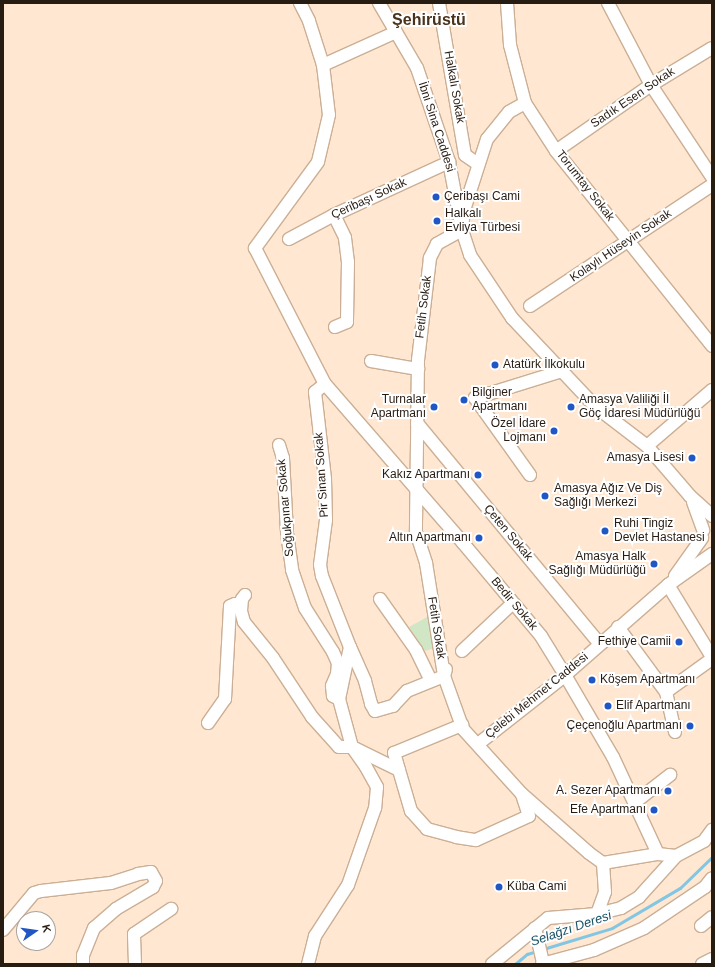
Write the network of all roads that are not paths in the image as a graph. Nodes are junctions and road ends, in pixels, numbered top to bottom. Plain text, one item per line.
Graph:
1 (300, 3) edge
2 (378, 3) edge
3 (439, 3) edge
4 (507, 3) edge
5 (608, 3) edge
6 (396, 32) junction
7 (712, 48) edge
8 (323, 65) junction
9 (651, 85) junction
10 (525, 103) junction
11 (556, 151) junction
12 (450, 162) junction
13 (478, 164) junction
14 (712, 177) edge
15 (712, 185) edge
16 (334, 215) junction
17 (462, 230) junction
18 (289, 239) dead end
19 (628, 241) junction
20 (530, 306) dead end
21 (335, 327) dead end
22 (712, 346) edge
23 (371, 361) dead end
24 (418, 368) junction
25 (562, 371) junction
26 (325, 384) junction
27 (712, 390) edge
28 (417, 423) junction
29 (279, 446) dead end
30 (647, 446) junction
31 (530, 474) dead end
32 (416, 490) junction
33 (690, 496) junction
34 (712, 516) edge
35 (706, 530) edge
36 (712, 549) edge
37 (712, 554) edge
38 (668, 585) junction
39 (380, 599) dead end
40 (513, 603) junction
41 (618, 627) junction
42 (600, 644) junction
43 (350, 647) junction
44 (462, 651) dead end
45 (712, 658) edge
46 (448, 664) dead end
47 (565, 674) junction
48 (444, 676) junction
49 (431, 681) junction
50 (666, 692) junction
51 (339, 699) junction
52 (208, 723) dead end
53 (462, 725) junction
54 (674, 732) dead end
55 (478, 744) junction
56 (352, 747) junction
57 (399, 770) junction
58 (670, 775) dead end
59 (522, 794) junction
60 (634, 803) junction
61 (712, 830) edge
62 (658, 854) junction
63 (676, 856) junction
64 (603, 863) junction
65 (712, 878) edge
66 (171, 909) dead end
67 (597, 914) junction
68 (712, 917) edge
69 (701, 926) dead end
70 (535, 928) junction
71 (3, 930) edge
72 (712, 959) edge
73 (83, 964) edge
74 (135, 964) edge
75 (308, 964) edge
76 (492, 964) edge
77 (542, 964) edge
78 (702, 964) edge

1 - 8 street
2 - 6 street, İbni Sina Caddesi
3 - 13 street, Halkalı Sokak
4 - 10 street, Torumtay Sokak
5 - 9 street
6 - 8 street
6 - 12 street, İbni Sina Caddesi
7 - 9 street, Sadık Esen Sokak
8 - 26 street
9 - 11 street, Sadık Esen Sokak
9 - 14 street
10 - 11 street, Torumtay Sokak
10 - 13 street
11 - 19 street, Torumtay Sokak
12 - 16 street, Çeribaşı Sokak
12 - 17 street, İbni Sina Caddesi
13 - 17 street
15 - 19 street, Kolaylı Hüseyin Sokak
16 - 18 street, Çeribaşı Sokak
16 - 21 street
17 - 24 street, Fetih Sokak
17 - 25 street, İbni Sina Caddesi
19 - 20 street, Kolaylı Hüseyin Sokak
19 - 22 street, Torumtay Sokak
23 - 24 street
24 - 28 street, Fetih Sokak
25 - 30 street, İbni Sina Caddesi
25 - 31 street
26 - 32 street, Bedir Sokak
26 - 43 street, Pir Sinan Sokak
27 - 30 street
28 - 32 street, Fetih Sokak
28 - 42 street, Çeten Sokak
29 - 51 street, Soğukpınar Sokak
30 - 33 street
32 - 40 street, Bedir Sokak
32 - 48 street, Fetih Sokak
33 - 34 street
33 - 35 street
35 - 36 street
35 - 38 street, Çelebi Mehmet Caddesi
37 - 38 street, Çelebi Mehmet Caddesi
38 - 41 street, Çelebi Mehmet Caddesi
38 - 45 street
39 - 49 street
40 - 44 street
40 - 47 street, Bedir Sokak
41 - 42 street, Çelebi Mehmet Caddesi
41 - 50 street
42 - 47 street, Çelebi Mehmet Caddesi
43 - 49 street
43 - 51 street
45 - 50 street
46 - 48 street
47 - 55 street, Çelebi Mehmet Caddesi
47 - 60 street, Bedir Sokak
48 - 49 street
48 - 53 street, Fetih Sokak
50 - 54 street
51 - 56 street
52 - 56 street
53 - 55 street, Fetih Sokak
53 - 57 street
55 - 59 street, Fetih Sokak
56 - 57 street
56 - 75 street
57 - 59 street
58 - 60 street
59 - 64 street, Fetih Sokak
60 - 62 street, Bedir Sokak
61 - 63 street
62 - 63 street
62 - 64 street
63 - 67 street
64 - 67 street
65 - 77 street
66 - 74 street
67 - 70 street
68 - 69 street
70 - 76 street
70 - 77 street
71 - 73 street
72 - 78 street

